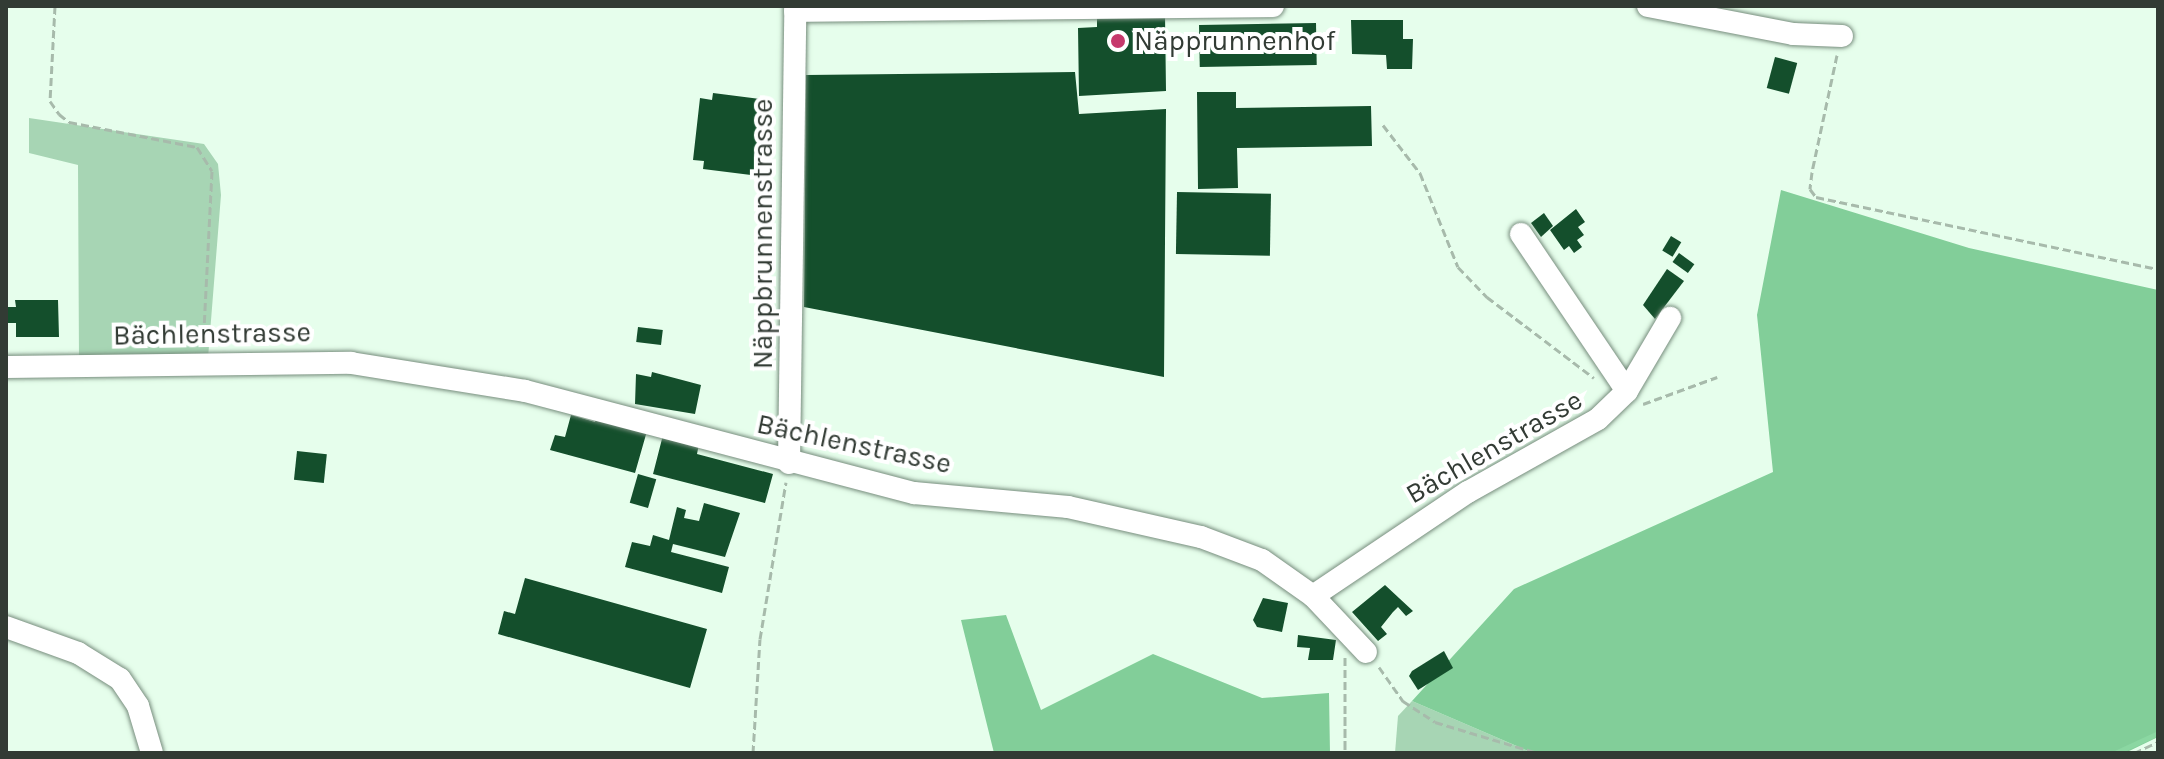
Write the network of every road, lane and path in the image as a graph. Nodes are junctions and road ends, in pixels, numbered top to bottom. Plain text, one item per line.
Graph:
1 (55, 6) edge
2 (1273, 6) edge
3 (1648, 6) edge
4 (795, 9) edge
5 (1842, 36) joint
6 (1383, 125) dead end
7 (1521, 234) dead end
8 (2158, 269) edge
9 (1670, 318) dead end
10 (202, 363) junction
11 (6, 367) edge
12 (1717, 377) dead end
13 (1627, 398) junction
14 (789, 463) junction
15 (1313, 596) junction
16 (6, 627) edge
17 (1360, 645) junction
18 (2158, 742) edge
19 (152, 753) edge
20 (753, 753) edge
21 (1345, 753) edge
22 (1538, 753) edge
23 (2134, 753) edge

1 - 10 path
2 - 4 street
3 - 5 street
4 - 14 street, Näppbrunnenstrasse
5 - 8 path
6 - 13 path
7 - 13 street
9 - 13 street, Bächlenstrasse
10 - 11 street, Bächlenstrasse
10 - 14 street, Bächlenstrasse
12 - 13 path
13 - 15 street, Bächlenstrasse
14 - 15 street, Bächlenstrasse
14 - 20 path
15 - 17 street
16 - 19 street
17 - 21 path
17 - 22 path
18 - 23 path

